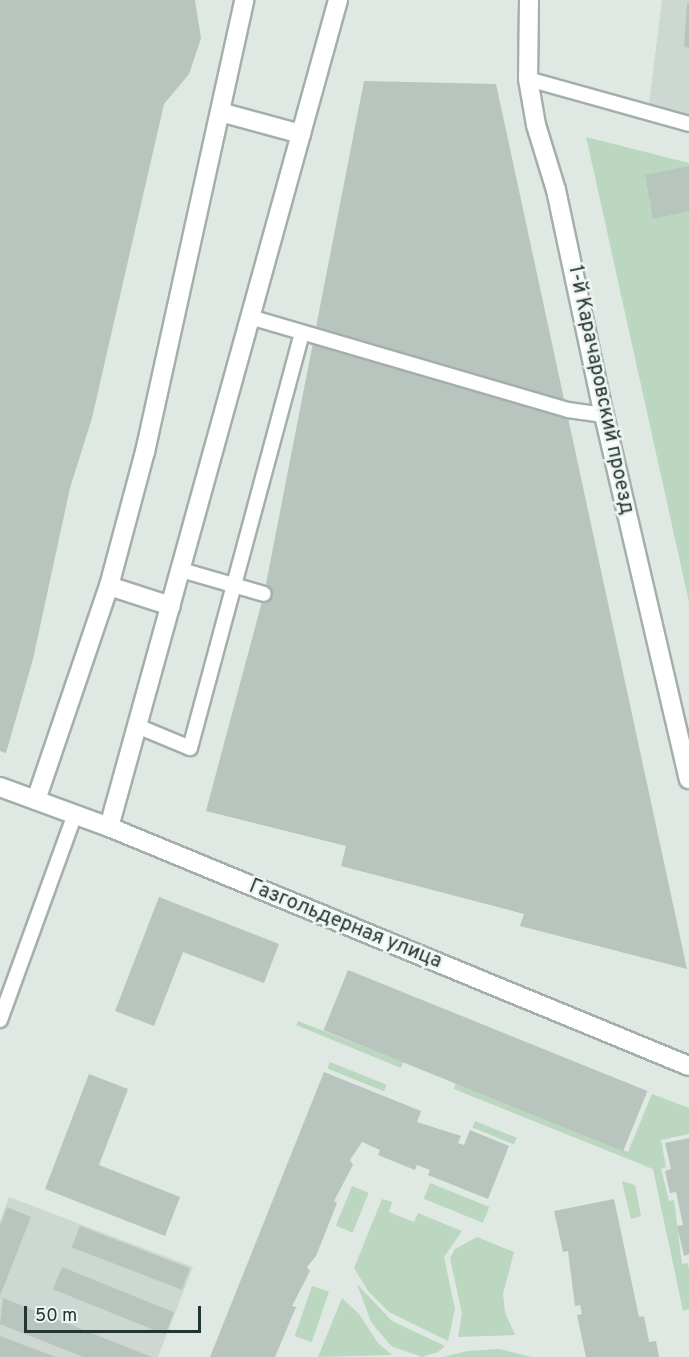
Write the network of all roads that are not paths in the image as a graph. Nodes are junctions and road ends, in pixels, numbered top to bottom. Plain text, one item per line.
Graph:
1 (244, 0) edge
2 (338, 0) edge
3 (529, 0) edge
4 (528, 79) junction
5 (220, 112) junction
6 (689, 124) edge
7 (301, 134) junction
8 (250, 317) junction
9 (302, 333) junction
10 (604, 416) junction
11 (181, 570) junction
12 (109, 586) junction
13 (237, 586) junction
14 (264, 594) dead end
15 (171, 606) junction
16 (137, 726) junction
17 (689, 779) edge
18 (0, 787) edge
19 (36, 800) junction
20 (75, 814) junction
21 (109, 827) junction
22 (0, 1020) edge
23 (689, 1066) edge

1 - 5 street
2 - 7 street
3 - 4 street, 1-й Карачаровский проезд
4 - 6 lane
4 - 10 street, 1-й Карачаровский проезд
5 - 7 street
5 - 12 street
7 - 8 street
8 - 9 lane
8 - 11 street
9 - 10 lane
9 - 13 lane
10 - 17 street, 1-й Карачаровский проезд
11 - 13 lane
11 - 15 street
12 - 15 street
12 - 19 street
13 - 14 lane
13 - 16 lane
15 - 16 street
16 - 21 street
18 - 19 street, Газгольдерная улица
19 - 20 street, Газгольдерная улица
20 - 21 street, Газгольдерная улица
20 - 22 lane
21 - 23 street, Газгольдерная улица

